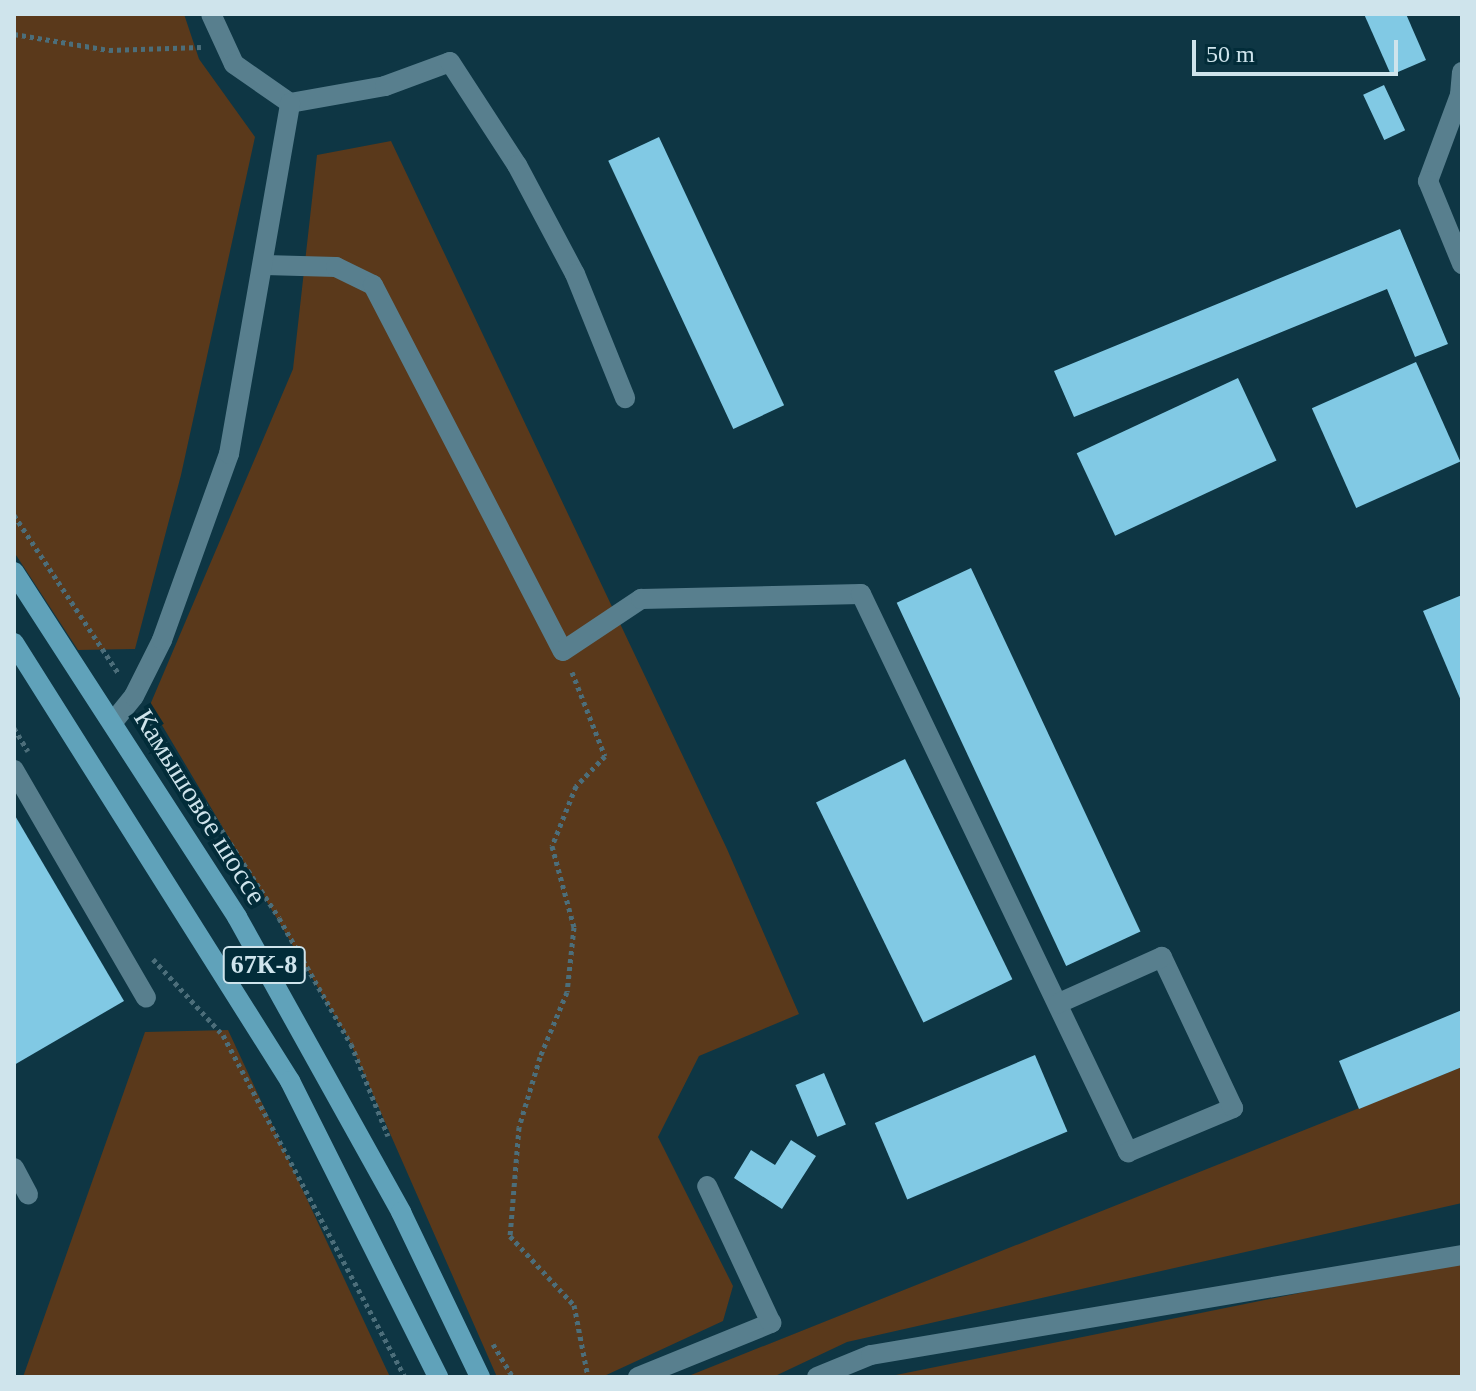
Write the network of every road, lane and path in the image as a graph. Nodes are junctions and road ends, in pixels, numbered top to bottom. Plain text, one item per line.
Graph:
1 (211, 14) edge
2 (14, 34) edge
3 (226, 46) junction
4 (1462, 72) edge
5 (290, 103) junction
6 (1462, 264) edge
7 (265, 265) junction
8 (625, 398) dead end
9 (14, 572) edge
10 (14, 643) edge
11 (563, 651) junction
12 (113, 722) junction
13 (14, 728) edge
14 (30, 756) dead end
15 (14, 770) edge
16 (145, 946) dead end
17 (146, 998) dead end
18 (1059, 1003) junction
19 (14, 1168) edge
20 (707, 1186) dead end
21 (28, 1194) dead end
22 (1462, 1255) edge
23 (405, 1377) edge
24 (438, 1377) edge
25 (480, 1377) edge
26 (588, 1377) edge
27 (638, 1377) edge
28 (817, 1377) edge

1 - 3 street
2 - 3 path
3 - 5 street
4 - 6 street
5 - 7 street
5 - 8 street
7 - 11 street
7 - 12 street
9 - 12 main road, Камышовое шоссе / 67К-8
10 - 24 main road, 67К-8
11 - 18 street
11 - 26 path
12 - 25 main road, Камышовое шоссе / 67К-8
13 - 14 path
15 - 17 street
16 - 23 path
18 - 18 street
19 - 21 street
20 - 27 street
22 - 28 street

